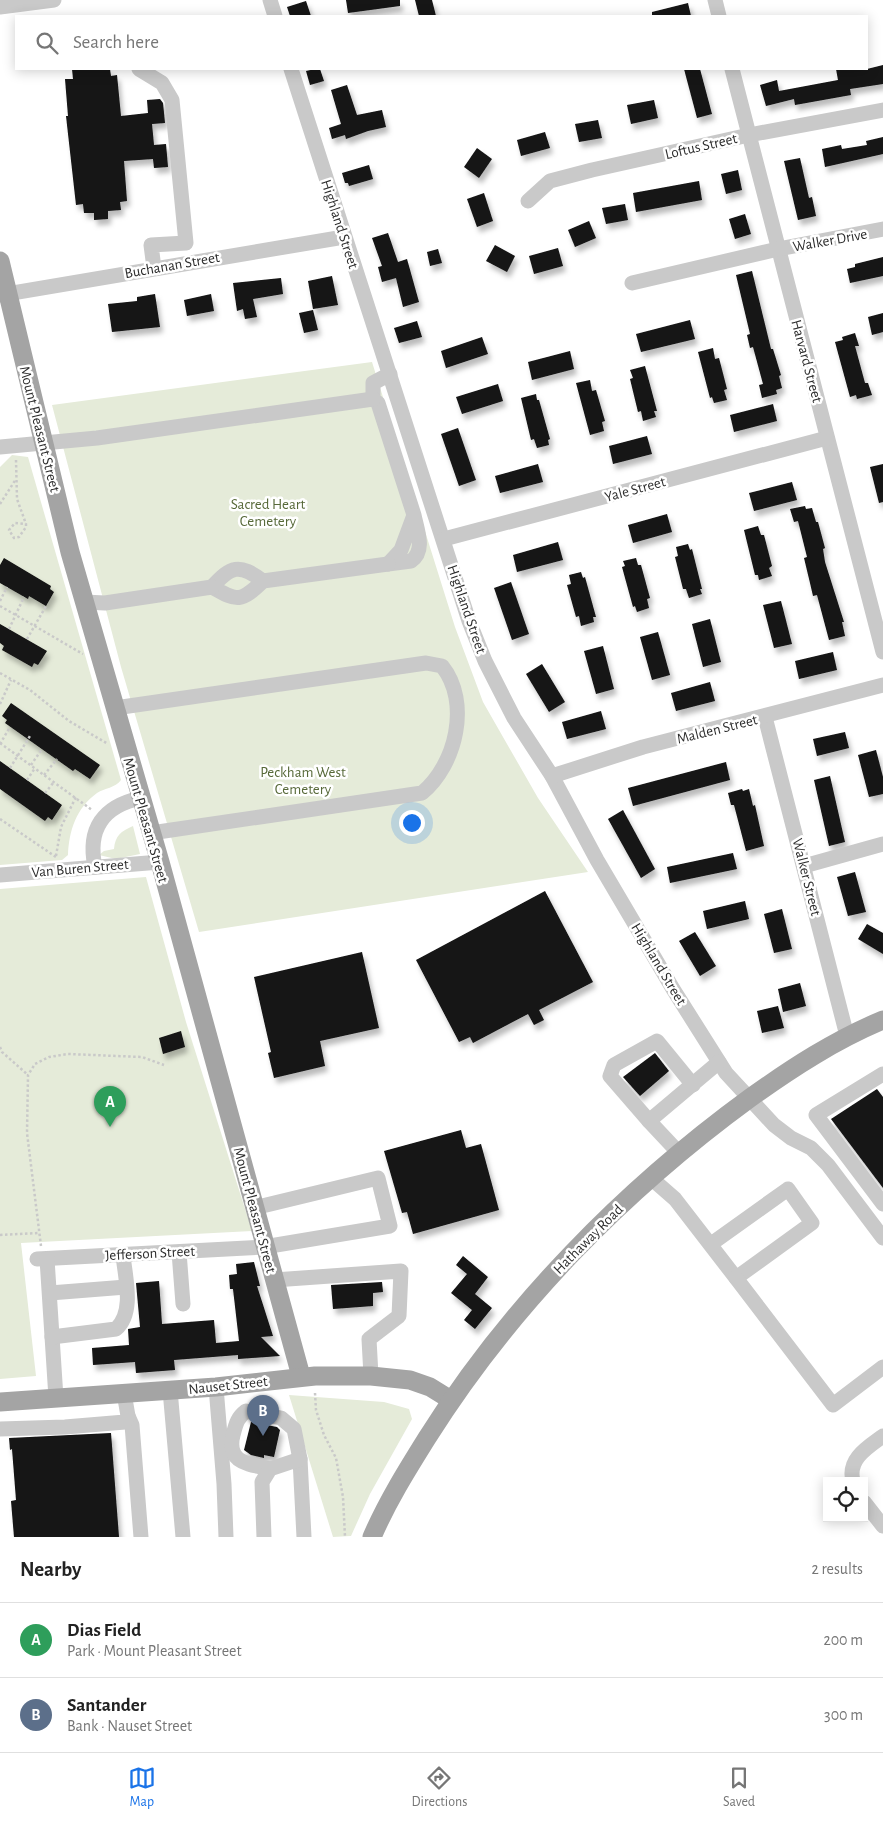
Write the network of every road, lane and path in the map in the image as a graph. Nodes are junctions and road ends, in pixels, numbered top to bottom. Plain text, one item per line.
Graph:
1 (54, 0) edge
2 (270, 0) edge
3 (715, 0) edge
4 (0, 7) edge
5 (275, 15) edge
6 (719, 15) edge
7 (141, 70) edge
8 (291, 70) edge
9 (732, 70) edge
10 (883, 110) edge
11 (749, 135) junction
12 (528, 201) dead end
13 (883, 229) edge
14 (344, 237) junction
15 (778, 249) junction
16 (0, 261) edge
17 (154, 268) junction
18 (632, 283) dead end
19 (4, 295) edge
20 (390, 374) junction
21 (373, 399) junction
22 (827, 438) junction
23 (43, 444) junction
24 (7, 446) edge
25 (17, 478) junction
26 (0, 504) edge
27 (26, 524) junction
28 (444, 539) junction
29 (263, 581) junction
30 (7, 587) dead end
31 (212, 587) junction
32 (24, 597) dead end
33 (0, 601) edge
34 (84, 602) junction
35 (0, 606) edge
36 (46, 606) dead end
37 (16, 615) junction
38 (35, 626) junction
39 (9, 629) dead end
40 (27, 639) dead end
41 (883, 652) edge
42 (101, 662) junction
43 (0, 673) edge
44 (12, 680) junction
45 (883, 685) edge
46 (0, 704) edge
47 (115, 708) junction
48 (765, 718) junction
49 (10, 727) dead end
50 (30, 736) dead end
51 (0, 744) edge
52 (42, 749) dead end
53 (18, 756) junction
54 (129, 757) junction
55 (57, 759) dead end
56 (31, 765) junction
57 (10, 768) dead end
58 (35, 768) junction
59 (44, 775) junction
60 (552, 776) junction
61 (27, 780) dead end
62 (54, 782) junction
63 (45, 793) dead end
64 (76, 797) junction
65 (140, 798) junction
66 (103, 818) junction
67 (0, 819) edge
68 (151, 833) junction
69 (883, 844) edge
70 (56, 856) junction
71 (160, 862) junction
72 (804, 866) junction
73 (95, 867) junction
74 (74, 868) junction
75 (0, 874) edge
76 (883, 1020) edge
77 (848, 1036) junction
78 (0, 1047) edge
79 (719, 1062) junction
80 (164, 1065) dead end
81 (883, 1074) edge
82 (28, 1075) junction
83 (693, 1084) junction
84 (751, 1098) junction
85 (649, 1121) junction
86 (679, 1153) junction
87 (651, 1178) junction
88 (883, 1204) edge
89 (254, 1208) junction
90 (38, 1233) junction
91 (0, 1235) edge
92 (883, 1238) edge
93 (711, 1244) junction
94 (264, 1247) junction
95 (179, 1252) junction
96 (42, 1255) junction
97 (123, 1255) junction
98 (736, 1278) junction
99 (274, 1280) junction
100 (126, 1288) junction
101 (50, 1293) junction
102 (183, 1304) dead end
103 (52, 1337) junction
104 (883, 1368) edge
105 (308, 1376) junction
106 (371, 1376) junction
107 (216, 1387) junction
108 (170, 1390) junction
109 (124, 1393) junction
110 (56, 1398) junction
111 (451, 1400) junction
112 (0, 1402) edge
113 (126, 1419) junction
114 (0, 1429) edge
115 (883, 1436) edge
116 (300, 1459) junction
117 (266, 1476) junction
118 (852, 1477) edge
119 (868, 1507) edge
120 (883, 1526) edge
121 (141, 1537) edge
122 (183, 1537) edge
123 (226, 1537) edge
124 (264, 1537) edge
125 (304, 1537) edge
126 (345, 1537) edge
127 (372, 1537) edge

1 - 4 street
2 - 5 street
3 - 6 street
7 - 17 street
8 - 14 street, Highland Street
9 - 11 street, Harvard Street
10 - 11 street, Loftus Street
11 - 12 street, Loftus Street
11 - 15 street, Harvard Street
13 - 15 street, Walker Drive
14 - 17 street, Buchanan Street
14 - 20 street, Highland Street
15 - 18 street, Walker Drive
15 - 22 street, Harvard Street
16 - 19 main road, Mount Pleasant Street
17 - 19 street, Buchanan Street
19 - 23 main road, Mount Pleasant Street
20 - 21 street
20 - 28 street, Highland Street
21 - 23 street
21 - 29 street
22 - 28 street, Yale Street
22 - 41 street, Harvard Street
23 - 24 street
23 - 34 main road, Mount Pleasant Street
24 - 25 path
25 - 26 path
25 - 27 path
27 - 27 path
28 - 60 street, Highland Street
29 - 31 street
29 - 31 street
30 - 33 path
31 - 34 street
32 - 37 path
34 - 42 main road, Mount Pleasant Street
35 - 37 path
36 - 38 path
37 - 38 path
37 - 39 path
38 - 40 path
38 - 42 path
42 - 47 main road, Mount Pleasant Street
43 - 44 path
44 - 46 path
44 - 54 path
45 - 48 street, Malden Street
47 - 54 main road, Mount Pleasant Street
47 - 68 street
48 - 60 street, Malden Street
48 - 72 street, Walker Street
49 - 51 path
50 - 53 path
51 - 53 path
52 - 56 path
53 - 56 path
53 - 57 path
54 - 65 main road, Mount Pleasant Street
55 - 59 path
56 - 58 path
58 - 59 path
58 - 61 path
59 - 62 path
60 - 79 street, Highland Street
62 - 63 path
62 - 64 path
64 - 66 path
64 - 70 path
65 - 66 street
65 - 68 main road, Mount Pleasant Street
66 - 73 street
67 - 70 path
68 - 71 main road, Mount Pleasant Street
69 - 72 street
70 - 74 path
71 - 73 street, Van Buren Street
71 - 89 main road, Mount Pleasant Street
72 - 77 street, Walker Street
73 - 74 street, Van Buren Street
74 - 75 street, Van Buren Street
76 - 77 main road, Hathaway Road
77 - 84 main road, Hathaway Road
78 - 82 path
79 - 83 street
79 - 84 street, Highland Street
80 - 82 path
81 - 88 street
82 - 90 path
83 - 85 street
83 - 85 street
84 - 86 main road, Hathaway Road
84 - 92 street, Highland Street
85 - 86 street
86 - 87 main road, Hathaway Road
87 - 93 street
87 - 111 main road, Hathaway Road
89 - 94 main road, Mount Pleasant Street
89 - 94 street, Jefferson Street
90 - 91 path
90 - 96 path
93 - 98 street
93 - 98 street
94 - 95 street, Jefferson Street
94 - 99 main road, Mount Pleasant Street
95 - 97 street, Jefferson Street
95 - 102 street
96 - 97 street, Jefferson Street
96 - 101 street
97 - 100 street
98 - 104 street
99 - 105 main road, Mount Pleasant Street
99 - 106 street
100 - 101 street
100 - 103 street
101 - 103 street
103 - 110 street
105 - 106 main road, Nauset Street
105 - 107 main road, Nauset Street
105 - 126 path
106 - 111 main road, Nauset Street
107 - 108 main road, Nauset Street
107 - 123 street
108 - 109 main road, Nauset Street
108 - 122 street
109 - 110 main road, Nauset Street
109 - 113 street
110 - 112 main road, Nauset Street
111 - 127 main road, Hathaway Road
113 - 114 street
113 - 121 street
115 - 118 street
116 - 117 street
116 - 117 street
116 - 125 street
117 - 124 street
119 - 120 street

